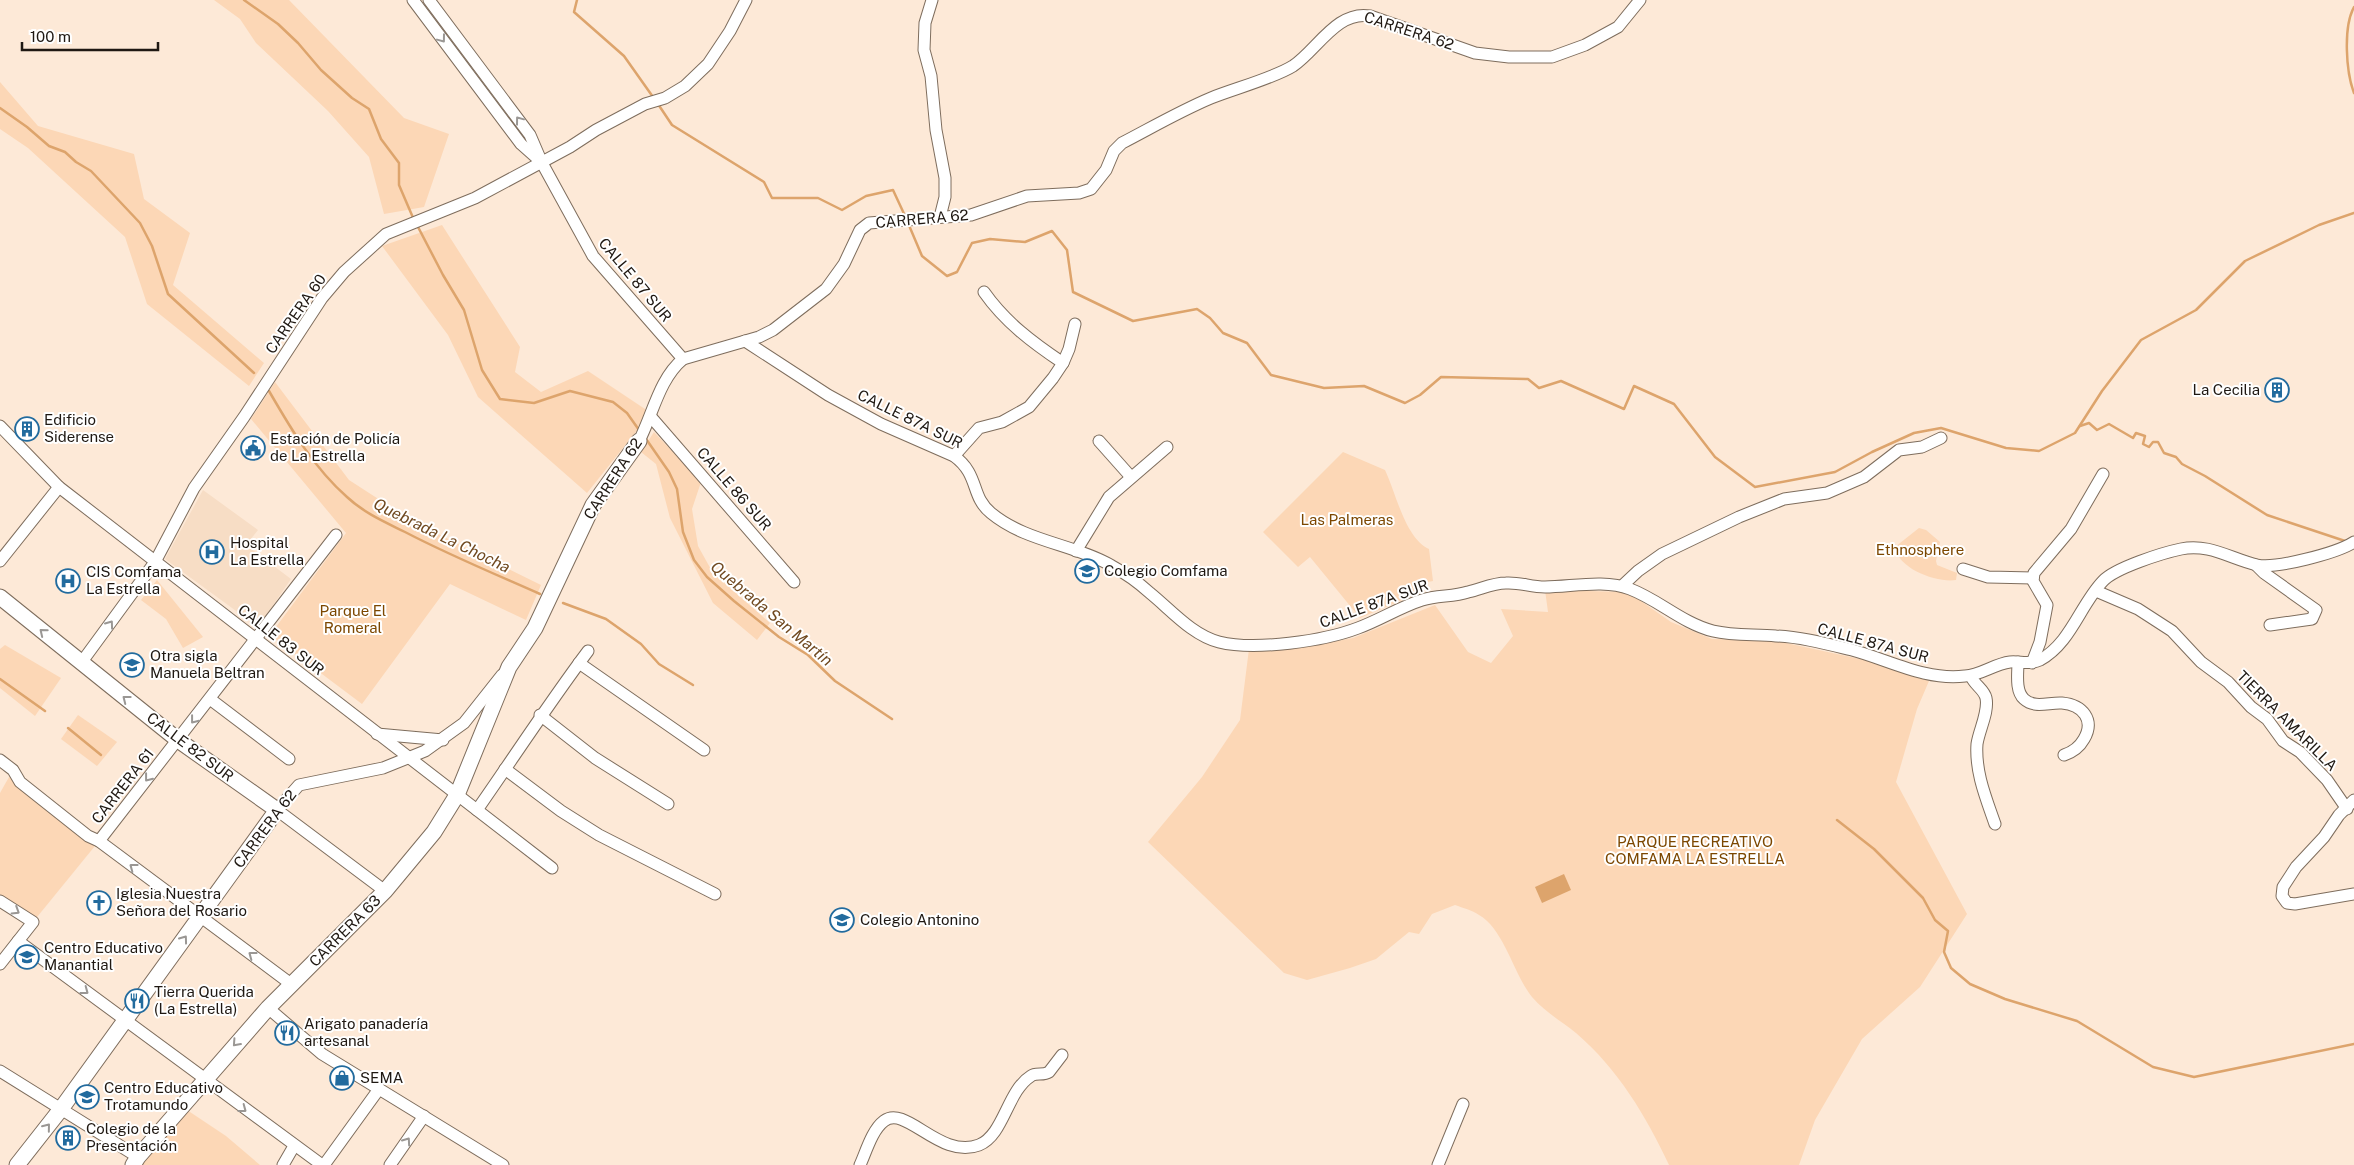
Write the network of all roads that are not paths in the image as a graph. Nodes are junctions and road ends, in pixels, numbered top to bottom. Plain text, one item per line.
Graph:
1 (413, 0) edge
2 (429, 0) edge
3 (746, 0) edge
4 (932, 0) edge
5 (1640, 0) edge
6 (542, 163) junction
7 (940, 217) junction
8 (984, 292) dead end
9 (1075, 324) dead end
10 (745, 341) junction
11 (683, 359) junction
12 (1063, 363) junction
13 (651, 417) junction
14 (0, 426) edge
15 (642, 435) joint
16 (1940, 438) dead end
17 (1099, 441) dead end
18 (1167, 447) dead end
19 (954, 456) junction
20 (2103, 474) dead end
21 (1131, 477) junction
22 (58, 487) junction
23 (336, 535) dead end
24 (2354, 542) edge
25 (1076, 551) junction
26 (0, 561) edge
27 (155, 562) junction
28 (2256, 565) junction
29 (1963, 569) dead end
30 (2033, 578) junction
31 (794, 582) dead end
32 (1622, 586) junction
33 (2096, 590) junction
34 (0, 597) edge
35 (2270, 625) dead end
36 (256, 640) junction
37 (588, 651) dead end
38 (2018, 662) junction
39 (81, 663) junction
40 (579, 663) junction
41 (2032, 663) junction
42 (509, 666) junction
43 (1971, 676) junction
44 (210, 699) junction
45 (540, 715) junction
46 (377, 734) junction
47 (178, 740) junction
48 (443, 740) junction
49 (704, 750) dead end
50 (2064, 755) dead end
51 (289, 759) dead end
52 (409, 759) junction
53 (0, 760) edge
54 (505, 770) junction
55 (457, 795) junction
56 (668, 804) dead end
57 (2350, 804) edge
58 (277, 810) junction
59 (477, 810) junction
60 (1994, 824) dead end
61 (99, 841) junction
62 (552, 868) dead end
63 (385, 891) junction
64 (715, 894) dead end
65 (2354, 894) edge
66 (0, 901) edge
67 (200, 917) junction
68 (18, 941) junction
69 (0, 964) edge
70 (291, 984) junction
71 (268, 1008) junction
72 (125, 1021) junction
73 (1062, 1055) dead end
74 (0, 1071) edge
75 (204, 1079) junction
76 (380, 1089) junction
77 (1463, 1104) dead end
78 (61, 1109) junction
79 (424, 1116) junction
80 (294, 1146) junction
81 (136, 1161) edge
82 (16, 1165) edge
83 (283, 1165) edge
84 (323, 1165) edge
85 (390, 1165) edge
86 (503, 1165) edge
87 (860, 1165) edge
88 (1438, 1165) edge

1 -> 6 street, CALLE 87 SUR
6 -> 2 street, CALLE 87 SUR
3 - 6 street, CARRERA 60
4 - 7 street
5 - 7 street, CARRERA 62
6 - 11 street, CALLE 87 SUR
6 - 27 street, CARRERA 60
7 - 10 street, CARRERA 62
8 - 12 street
9 - 12 street
10 - 11 street, CARRERA 62
10 - 19 street, CALLE 87A SUR
11 - 13 street, CARRERA 62
12 - 19 street
13 - 15 street, CARRERA 62
13 - 31 street, CALLE 86 SUR
14 - 22 street, CALLE 83 SUR
15 - 42 street, CARRERA 62
16 - 32 street
17 - 21 street
18 - 21 street
19 - 25 street, CALLE 87A SUR
20 - 30 street
21 - 25 street
22 - 26 street
22 - 27 street, CALLE 83 SUR
23 - 36 street, CARRERA 61
24 - 28 street
25 - 32 street, CALLE 87A SUR
27 - 36 street, CALLE 83 SUR
39 -> 27 street, CARRERA 60
28 - 33 street
28 - 35 street
29 - 30 street
30 - 41 street
32 - 43 street, CALLE 87A SUR
33 - 41 street
33 - 57 street, TIERRA AMARILLA
39 -> 34 street, CALLE 82 SUR
36 - 44 street, CARRERA 61
36 - 46 street, CALLE 83 SUR
37 - 40 street
38 - 41 street, CALLE 87A SUR
38 - 43 street, CALLE 87A SUR
38 - 50 street
47 -> 39 street, CALLE 82 SUR
40 - 45 street
40 - 49 street
42 - 48 street, CARRERA 62
42 - 55 street, CARRERA 63
43 - 60 street
44 -> 47 street, CARRERA 61
44 - 51 street
45 - 54 street
45 - 56 street
46 - 48 street
46 - 52 street, CALLE 83 SUR
47 - 58 street, CALLE 82 SUR
47 -> 61 street, CARRERA 61
48 - 52 street, CARRERA 62
52 - 55 street, CALLE 83 SUR
52 - 58 street, CARRERA 62
53 - 61 street
54 - 59 street
54 - 64 street
55 - 59 street, CALLE 83 SUR
55 - 63 street, CARRERA 63
57 - 65 street, TIERRA AMARILLA
58 - 63 street, CALLE 82 SUR
58 - 67 street, CARRERA 62
59 - 62 street, CALLE 83 SUR
67 -> 61 street
63 - 70 street, CARRERA 63
66 -> 68 street
70 -> 67 street
72 -> 67 street, CARRERA 62
68 - 69 street
68 -> 72 street
70 - 71 street, CARRERA 63
71 -> 75 street, CARRERA 63
71 - 76 street
72 - 75 street
72 - 78 street, CARRERA 62
73 - 87 street
74 - 78 street
75 -> 80 street
75 - 81 street, CARRERA 63
76 - 79 street
76 - 84 street
77 - 88 street
78 - 81 street
82 -> 78 street, CARRERA 62
85 -> 79 street
79 - 86 street
80 - 83 street
80 - 84 street

